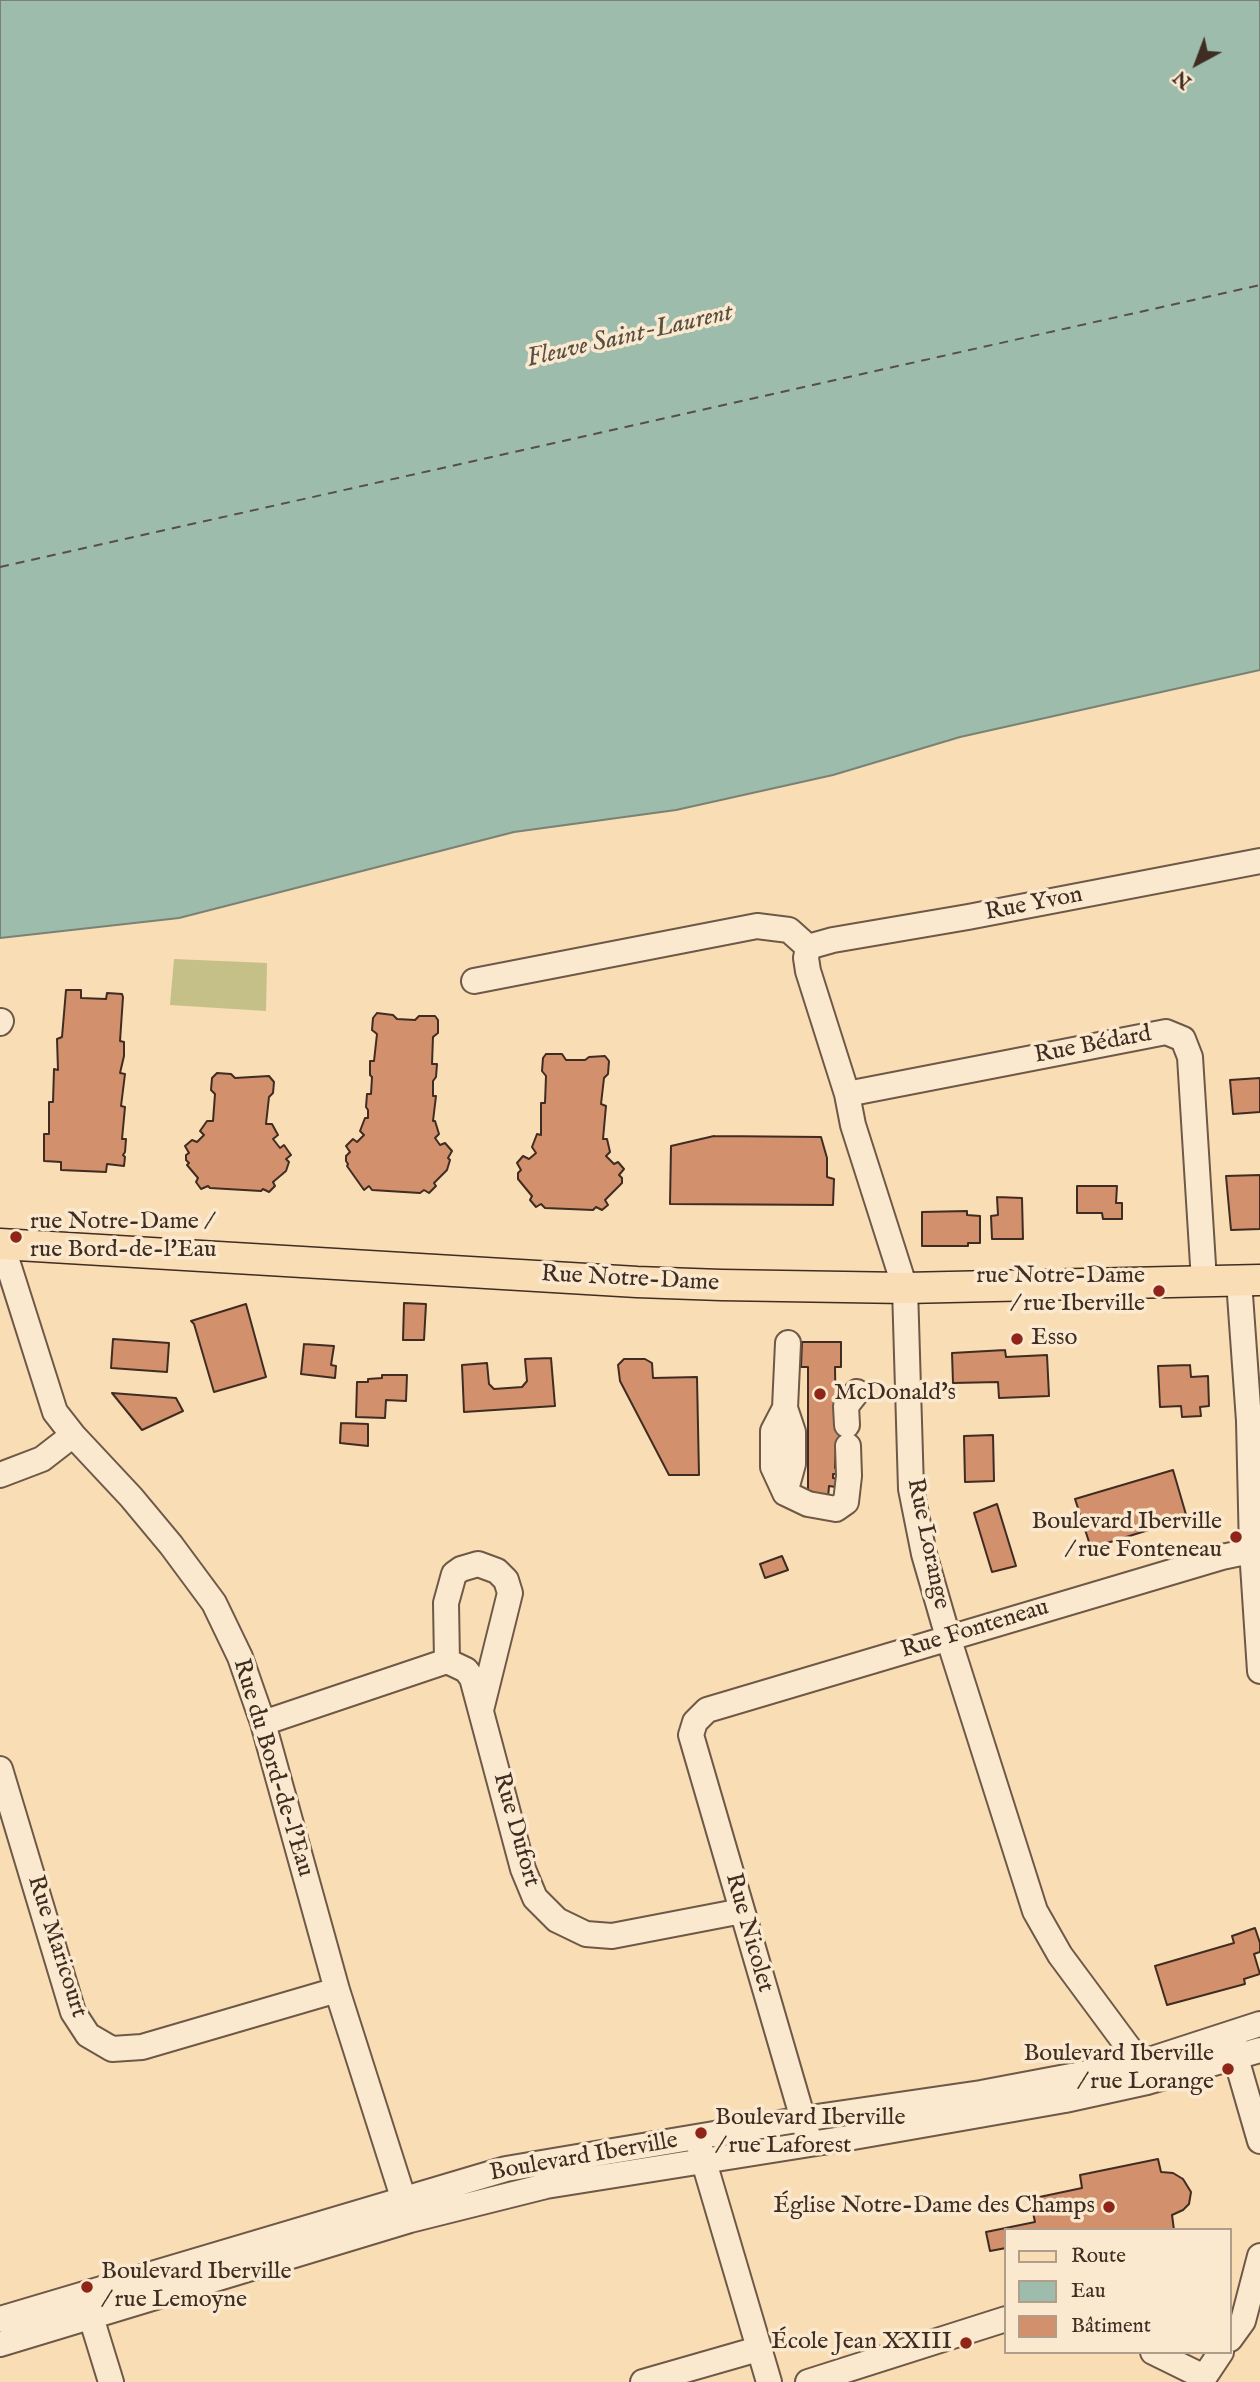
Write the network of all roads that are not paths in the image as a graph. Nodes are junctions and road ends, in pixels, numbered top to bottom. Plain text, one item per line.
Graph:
1 (1260, 861) edge
2 (808, 959) junction
3 (474, 981) dead end
4 (847, 1094) junction
5 (1, 1245) edge
6 (1203, 1280) junction
7 (1250, 1280) edge
8 (905, 1288) junction
9 (788, 1343) dead end
10 (857, 1392) dead end
11 (73, 1435) junction
12 (0, 1475) edge
13 (1256, 1550) edge
14 (948, 1637) junction
15 (1260, 1658) edge
16 (447, 1661) junction
17 (481, 1711) junction
18 (695, 1722) joint
19 (264, 1723) junction
20 (0, 1769) edge
21 (742, 1911) junction
22 (337, 1990) junction
23 (1260, 2024) edge
24 (1235, 2046) junction
25 (1260, 2050) edge
26 (1144, 2073) junction
27 (803, 2119) junction
28 (1260, 2141) edge
29 (810, 2143) junction
30 (700, 2149) junction
31 (406, 2209) junction
32 (1260, 2256) edge
33 (83, 2294) junction
34 (91, 2318) junction
35 (0, 2319) edge
36 (1004, 2320) edge
37 (1232, 2336) edge
38 (0, 2344) edge
39 (758, 2348) junction
40 (1157, 2354) edge
41 (1220, 2354) edge
42 (1203, 2379) edge
43 (111, 2382) edge
44 (643, 2382) edge
45 (769, 2382) edge
46 (808, 2382) edge

1 - 2 street, Rue Yvon
2 - 3 street
2 - 4 street, Rue Lorange
4 - 6 street, Rue Bédard
4 - 8 street, Rue Lorange
5 - 8 main road, Rue Notre-Dame
5 - 11 street, Rue du Bord-de-l'Eau
6 - 7 main road, Rue Notre-Dame
6 - 8 main road, Rue Notre-Dame
7 - 13 street
8 - 14 street, Rue Lorange
9 - 10 street
11 - 12 street
11 - 19 street, Rue du Bord-de-l'Eau
13 - 14 street, Rue Fonteneau
13 - 15 street
14 - 18 street, Rue Fonteneau
14 - 26 street, Rue Lorange
16 - 17 street, Rue Dufort
16 - 17 street, Rue Dufort
16 - 19 street
17 - 21 street, Rue Dufort
18 - 21 street, Rue Nicolet
19 - 22 street, Rue du Bord-de-l'Eau
20 - 22 street, Rue Maricourt
21 - 27 street, Rue Nicolet
22 - 31 street, Rue du Bord-de-l'Eau
23 - 24 street, Boulevard Iberville
24 - 25 street, Boulevard Iberville
24 - 26 street, Boulevard Iberville
24 - 28 street
26 - 27 street, Boulevard Iberville
26 - 29 street, Boulevard Iberville
27 - 29 street, Rue Nicolet
27 - 30 street, Boulevard Iberville
29 - 30 street, Boulevard Iberville
30 - 31 street, Boulevard Iberville
30 - 39 street
31 - 33 street, Boulevard Iberville
31 - 34 street, Boulevard Iberville
32 - 37 street
33 - 34 street
33 - 35 street, Boulevard Iberville
34 - 38 street, Boulevard Iberville
34 - 43 street
36 - 46 street
39 - 44 street
39 - 45 street
40 - 42 street
41 - 42 street

